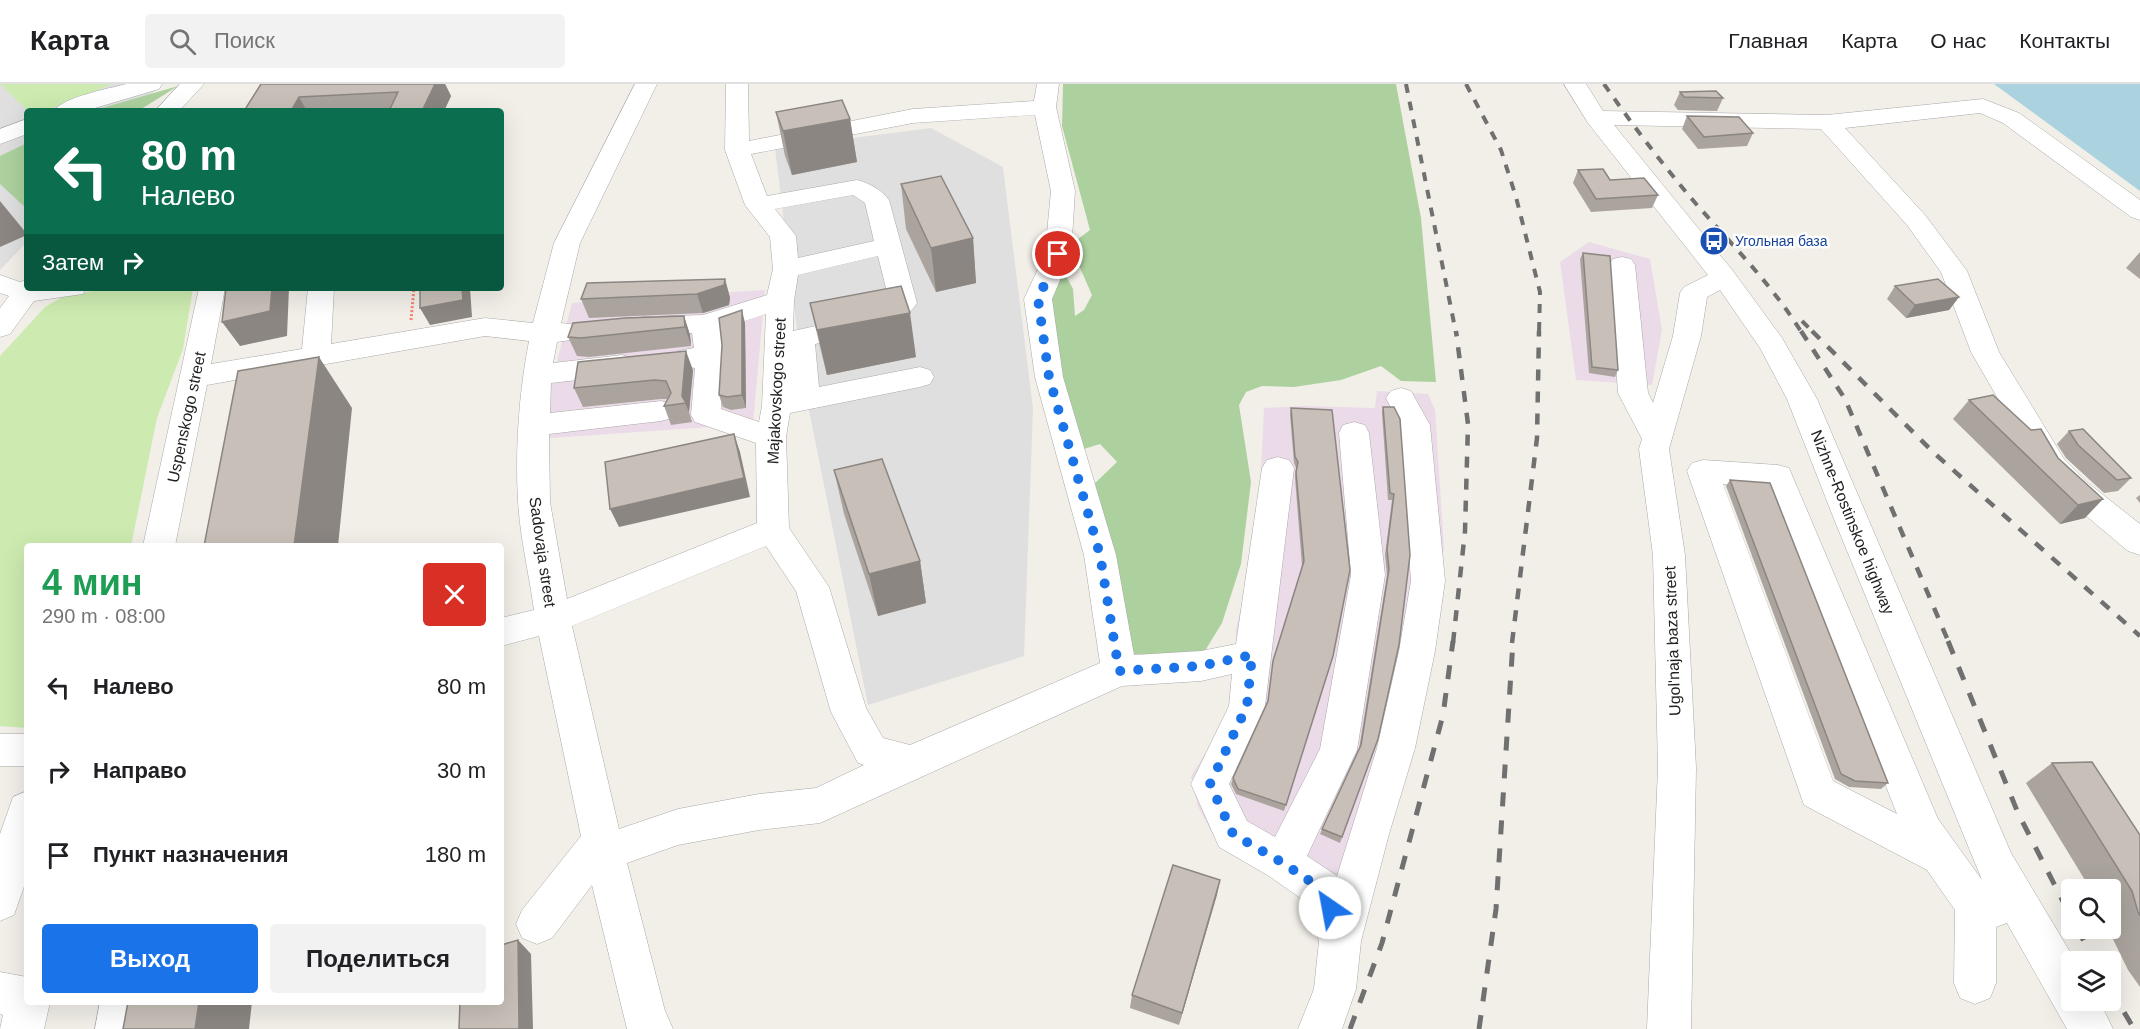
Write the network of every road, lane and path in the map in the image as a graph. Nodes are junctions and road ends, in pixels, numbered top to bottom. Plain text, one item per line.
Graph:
1 (151, 84) edge
2 (193, 84) edge
3 (646, 84) edge
4 (737, 84) edge
5 (1575, 84) edge
6 (1046, 95) edge
7 (73, 108) edge
8 (169, 108) edge
9 (0, 114) edge
10 (1596, 118) junction
11 (1827, 122) junction
12 (15, 131) edge
13 (737, 150) junction
14 (758, 205) junction
15 (2140, 212) edge
16 (889, 246) junction
17 (1622, 265) dead end
18 (786, 269) junction
19 (1724, 277) junction
20 (0, 284) edge
21 (24, 289) edge
22 (27, 291) edge
23 (211, 291) edge
24 (321, 291) edge
25 (414, 291) edge
26 (780, 300) junction
27 (705, 324) junction
28 (621, 327) edge
29 (0, 328) edge
30 (588, 330) edge
31 (544, 334) junction
32 (410, 340) junction
33 (316, 357) junction
34 (710, 358) junction
35 (537, 375) junction
36 (194, 377) junction
37 (920, 377) dead end
38 (1401, 398) dead end
39 (777, 406) junction
40 (661, 411) dead end
41 (534, 425) junction
42 (1354, 433) dead end
43 (771, 437) junction
44 (1657, 439) junction
45 (1278, 468) dead end
46 (773, 530) junction
47 (2140, 542) edge
48 (160, 543) edge
49 (553, 619) junction
50 (504, 631) edge
51 (1252, 655) junction
52 (1119, 671) junction
53 (0, 750) edge
54 (24, 750) edge
55 (914, 763) junction
56 (24, 819) edge
57 (603, 846) junction
58 (1942, 857) junction
59 (1283, 863) junction
60 (0, 901) edge
61 (1976, 905) junction
62 (2019, 909) junction
63 (537, 924) dead end
64 (1340, 941) junction
65 (2061, 978) edge
66 (1975, 983) dead end
67 (0, 993) edge
68 (24, 999) edge
69 (27, 1005) edge
70 (121, 1005) edge
71 (2080, 1011) edge
72 (21, 1029) edge
73 (117, 1029) edge
74 (651, 1029) edge
75 (1320, 1029) edge
76 (1669, 1029) edge
77 (2091, 1029) edge

1 - 7 street
2 - 8 street
3 - 31 street, Sadovaja street
4 - 13 street, Majakovskogo street
5 - 10 street, Nizhne-Rostinskoe highway
6 - 13 street
6 - 52 street
9 - 12 street
10 - 11 street
10 - 19 street, Nizhne-Rostinskoe highway
11 - 15 street
11 - 47 street
13 - 14 street, Majakovskogo street
14 - 16 street
14 - 18 street, Majakovskogo street
16 - 18 street
16 - 39 street
17 - 44 street
18 - 26 street, Majakovskogo street
19 - 44 street, Ugol'naja baza street
19 - 62 street, Nizhne-Rostinskoe highway
20 - 21 street
22 - 29 street
23 - 36 street, Uspenskogo street
24 - 33 street
25 - 32 path
26 - 27 street
26 - 39 street, Majakovskogo street
27 - 28 street
27 - 34 street
30 - 31 street
31 - 32 street
31 - 35 street, Sadovaja street
32 - 33 street
33 - 36 street
34 - 35 street
34 - 43 street
35 - 41 street, Sadovaja street
36 - 48 street, Uspenskogo street
37 - 39 street
38 - 64 street
39 - 43 street, Majakovskogo street
40 - 41 street
41 - 49 street, Sadovaja street
42 - 59 street
43 - 46 street, Majakovskogo street
44 - 76 street, Ugol'naja baza street
45 - 51 street
46 - 49 street
46 - 55 street
49 - 50 street
49 - 57 street, Sadovaja street
51 - 52 street
51 - 59 street
52 - 55 street
53 - 54 street
55 - 57 street
56 - 60 street
57 - 63 street
57 - 74 street, Sadovaja street
58 - 58 street
58 - 61 street
59 - 64 street
61 - 62 street
61 - 66 street
62 - 65 street, Nizhne-Rostinskoe highway
64 - 75 street
67 - 68 street
69 - 72 street
70 - 73 street
71 - 77 street

